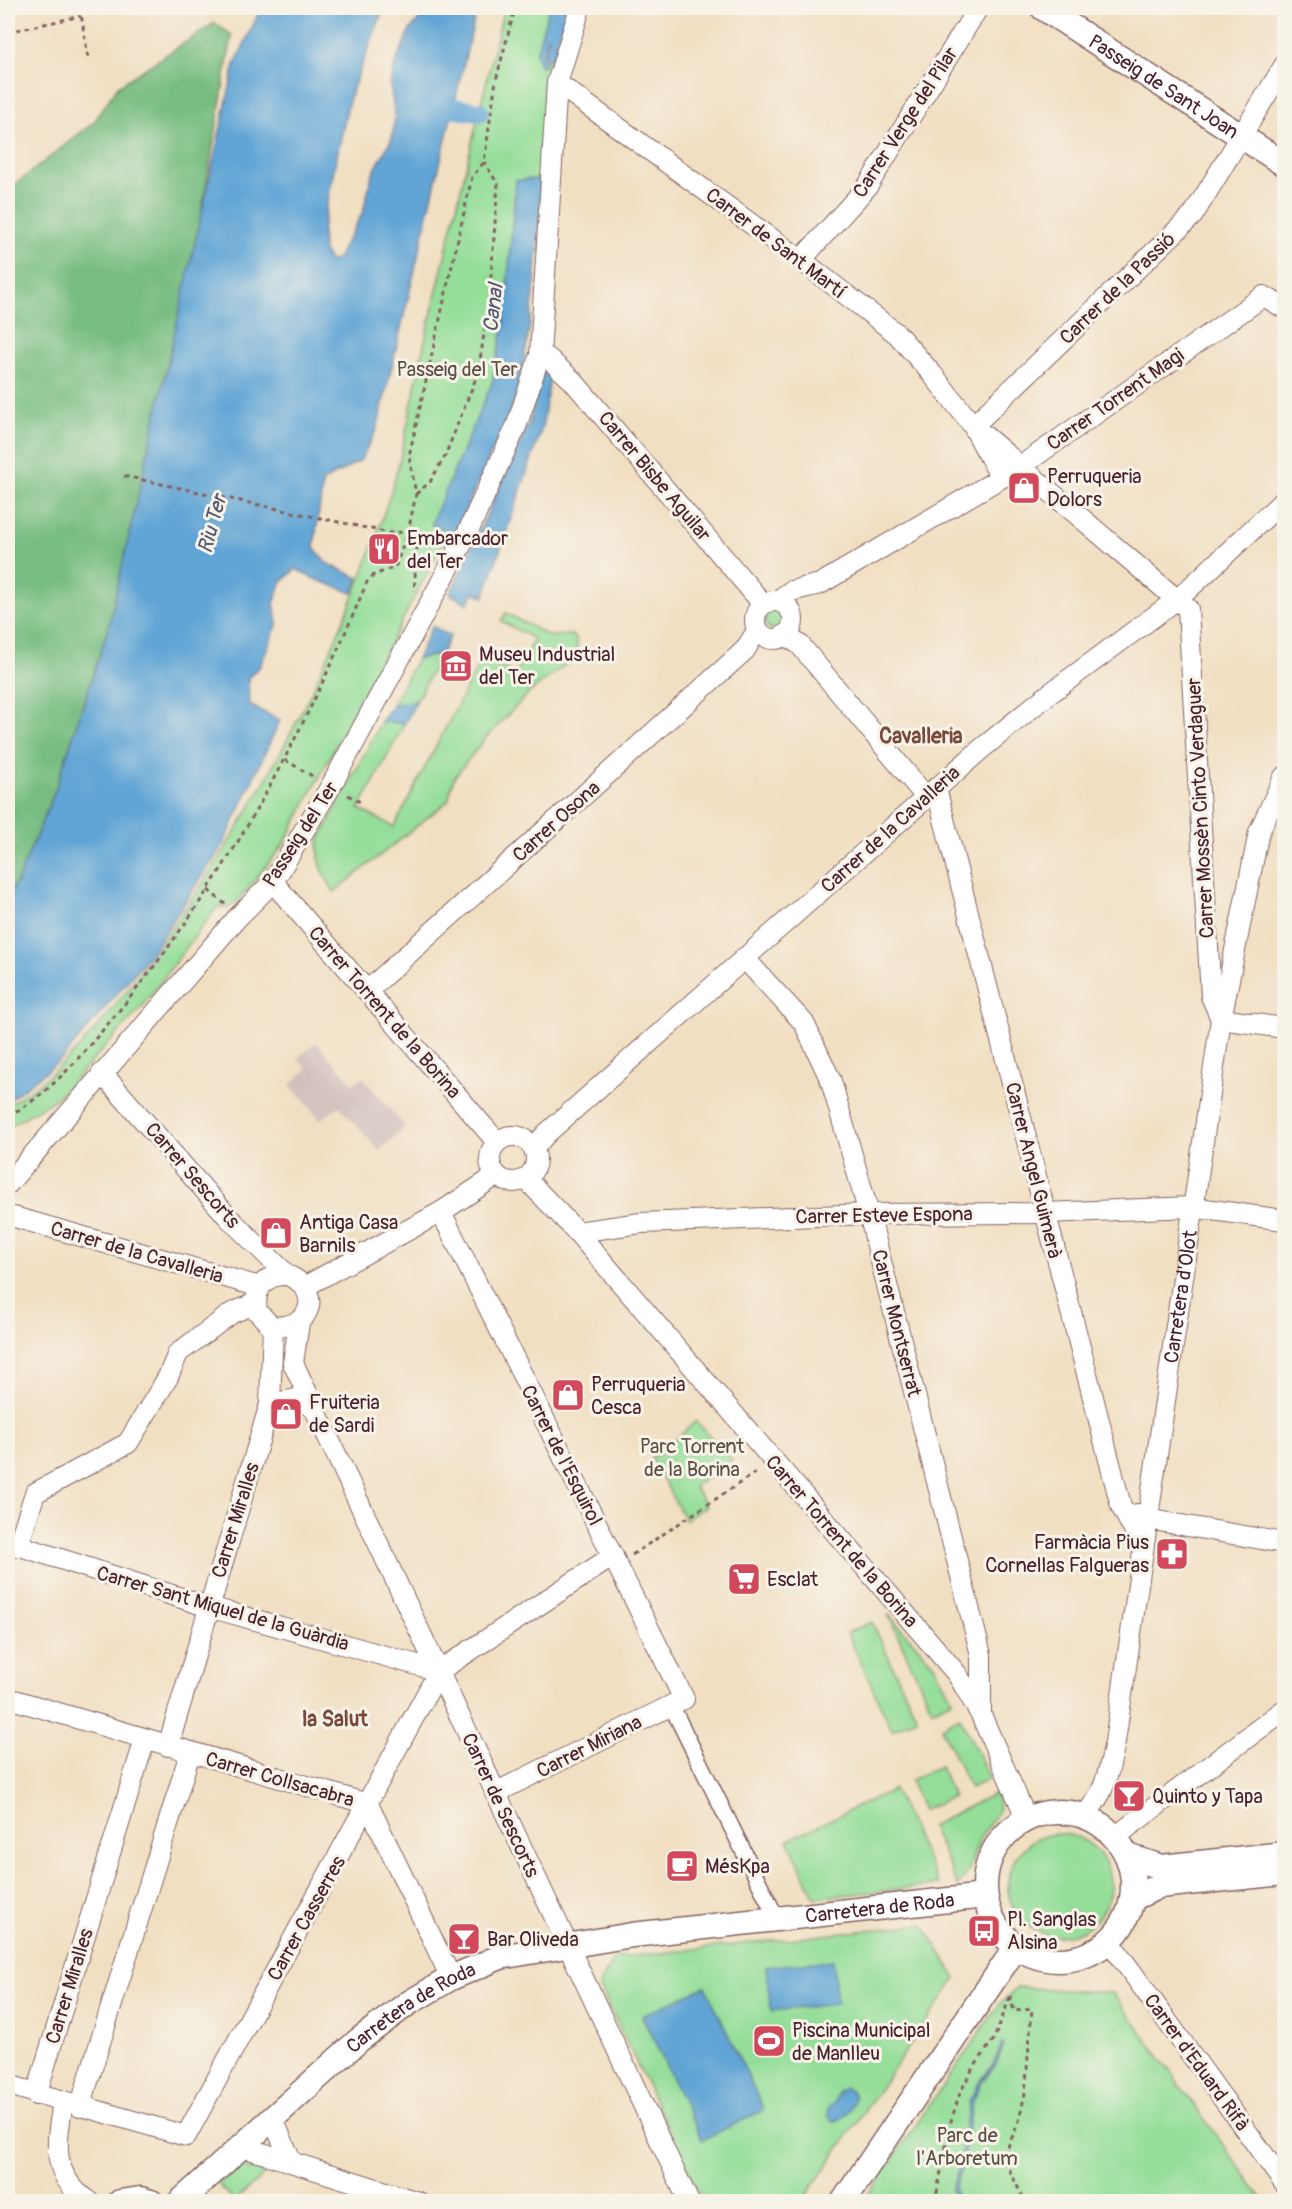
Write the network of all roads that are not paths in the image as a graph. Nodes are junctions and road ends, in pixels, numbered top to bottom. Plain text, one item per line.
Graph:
1 (580, 8) edge
2 (978, 8) edge
3 (1043, 8) edge
4 (1284, 66) edge
5 (557, 83) junction
6 (1241, 135) junction
7 (1284, 164) edge
8 (801, 260) junction
9 (1284, 308) edge
10 (540, 355) junction
11 (973, 426) junction
12 (1021, 466) junction
13 (1001, 478) junction
14 (1284, 500) edge
15 (820, 584) junction
16 (1179, 598) junction
17 (770, 603) junction
18 (777, 630) junction
19 (1284, 777) edge
20 (931, 793) junction
21 (273, 882) junction
22 (744, 958) junction
23 (367, 991) junction
24 (1221, 1019) junction
25 (1284, 1028) edge
26 (102, 1073) junction
27 (497, 1142) junction
28 (534, 1148) junction
29 (497, 1175) junction
30 (526, 1179) junction
31 (8, 1184) edge
32 (1191, 1207) junction
33 (441, 1212) junction
34 (1046, 1213) junction
35 (869, 1214) junction
36 (10, 1215) edge
37 (1284, 1220) edge
38 (577, 1232) junction
39 (287, 1275) junction
40 (304, 1287) junction
41 (258, 1295) junction
42 (299, 1323) junction
43 (273, 1326) junction
44 (270, 1404) junction
45 (314, 1408) junction
46 (1121, 1506) junction
47 (1147, 1519) junction
48 (1284, 1543) edge
49 (13, 1544) edge
50 (1143, 1547) junction
51 (613, 1556) junction
52 (209, 1607) junction
53 (439, 1671) junction
54 (8, 1698) edge
55 (677, 1702) junction
56 (1284, 1710) edge
57 (981, 1715) junction
58 (145, 1739) junction
59 (168, 1746) junction
60 (190, 1753) junction
61 (495, 1793) junction
62 (368, 1804) junction
63 (1084, 1815) junction
64 (1025, 1820) junction
65 (1122, 1846) junction
66 (1284, 1854) edge
67 (1284, 1873) edge
68 (985, 1896) junction
69 (1132, 1899) junction
70 (777, 1919) junction
71 (1110, 1942) junction
72 (567, 1944) junction
73 (1016, 1947) junction
74 (451, 1978) junction
75 (8, 2085) edge
76 (36, 2095) junction
77 (71, 2104) junction
78 (273, 2119) junction
79 (243, 2147) junction
80 (291, 2161) junction
81 (1284, 2183) edge
82 (89, 2202) edge
83 (120, 2202) edge
84 (151, 2202) edge
85 (180, 2202) edge
86 (418, 2202) edge
87 (689, 2202) edge
88 (843, 2202) edge

1 - 5 street, Passeig del Ter
2 - 8 street, Carrer Verge del Pilar
3 - 6 street, Passeig de Sant Joan
4 - 6 street, Carrer de la Passió
5 - 8 street, Carrer de Sant Martí
5 - 10 street, Passeig del Ter
6 - 7 street, Passeig de Sant Joan
6 - 11 street, Carrer de la Passió
8 - 11 street, Carrer de Sant Martí
9 - 12 street, Carrer Torrent Magi
10 - 17 street, Carrer Bisbe Aguilar
10 - 21 street, Passeig del Ter
11 - 12 street, Carrer de Sant Martí
11 - 13 street, Carrer de Sant Martí
12 - 13 street, Carrer Torrent Magi
12 - 16 street, Carrer de Sant Martí
13 - 15 street, Carrer Torrent Magi
14 - 16 street, Carrer de la Cavalleria
15 - 17 street, Carrer Torrent Magi
15 - 18 street, Carrer Torrent Magi
16 - 20 street, Carrer de la Cavalleria
16 - 24 street, Carrer Mossèn Cinto Verdaguer
17 - 18 street, Carrer Bisbe Aguilar
17 - 18 street
18 - 20 street
18 - 23 street, Carrer Osona
19 - 24 street, Carretera d'Olot
20 - 22 street, Carrer de la Cavalleria
20 - 34 street, Carrer Angel Guimerà
21 - 23 street, Carrer Torrent de la Borina
21 - 26 street, Passeig del Ter
22 - 28 street, Carrer de la Cavalleria
22 - 35 street, Carrer Montserrat
23 - 27 street, Carrer Torrent de la Borina
24 - 25 street
24 - 32 street, Carretera d'Olot
26 - 31 street, Passeig del Ter
26 - 39 street, Carrer Sescorts
27 - 28 street
27 - 29 street
28 - 30 street
29 - 30 street
29 - 33 street
30 - 38 street, Carrer Torrent de la Borina
32 - 34 street, Carrer Esteve Espona
32 - 37 street, Carrer Esteve Espona
32 - 47 street, Carretera d'Olot
33 - 40 street
33 - 51 street, Carrer de l'Esquirol
34 - 35 street, Carrer Esteve Espona
34 - 46 street, Carrer Angel Guimerà
35 - 38 street, Carrer Esteve Espona
35 - 57 street, Carrer Montserrat
36 - 41 street, Carrer de la Cavalleria
38 - 57 street, Carrer Torrent de la Borina
39 - 40 street
39 - 41 street
40 - 42 street
41 - 43 street
41 - 49 street
42 - 43 street
42 - 45 street, Carrer de Sescorts
43 - 44 street, Carrer Miralles
44 - 45 street
44 - 52 street, Carrer Miralles
45 - 53 street, Carrer de Sescorts
46 - 47 street
46 - 50 street, Carrer Angel Guimerà
47 - 48 street
47 - 50 street, Carretera d'Olot
49 - 52 street, Carrer Sant Miquel de la Guàrdia
50 - 63 street, Carretera d'Olot
51 - 53 street, Carrer Casserres
51 - 55 street, Carrer de l'Esquirol
52 - 53 street, Carrer Sant Miquel de la Guàrdia
52 - 59 street, Carrer Miralles
53 - 61 street, Carrer de Sescorts
53 - 62 street, Carrer Casserres
54 - 58 street, Carrer Collsacabra
55 - 61 street, Carrer Miriana
55 - 70 street
56 - 65 street
57 - 64 street, Carrer Torrent de la Borina
58 - 59 street, Carrer Collsacabra
58 - 76 street, Carrer Miralles
59 - 60 street, Carrer Collsacabra
60 - 62 street, Carrer Collsacabra
60 - 77 street
61 - 72 street, Carrer de Sescorts
62 - 74 street, Carrer Collsacabra
62 - 77 street, Carrer Casserres
63 - 64 street
63 - 65 street
64 - 68 street
65 - 66 street
65 - 69 street
67 - 69 street
68 - 70 street, Carretera de Roda
68 - 73 street
69 - 71 street
70 - 72 street, Carretera de Roda
71 - 73 street
71 - 81 street, Carrer d'Eduard Rifà
72 - 74 street, Carretera de Roda
72 - 87 street, Carrer de Sescorts
73 - 88 street
74 - 78 street, Carretera de Roda
75 - 76 street
76 - 77 street
77 - 82 street
78 - 79 street, Carretera de Roda
78 - 80 street
79 - 80 street
79 - 85 street, Carretera de Roda
80 - 86 street
83 - 84 street

